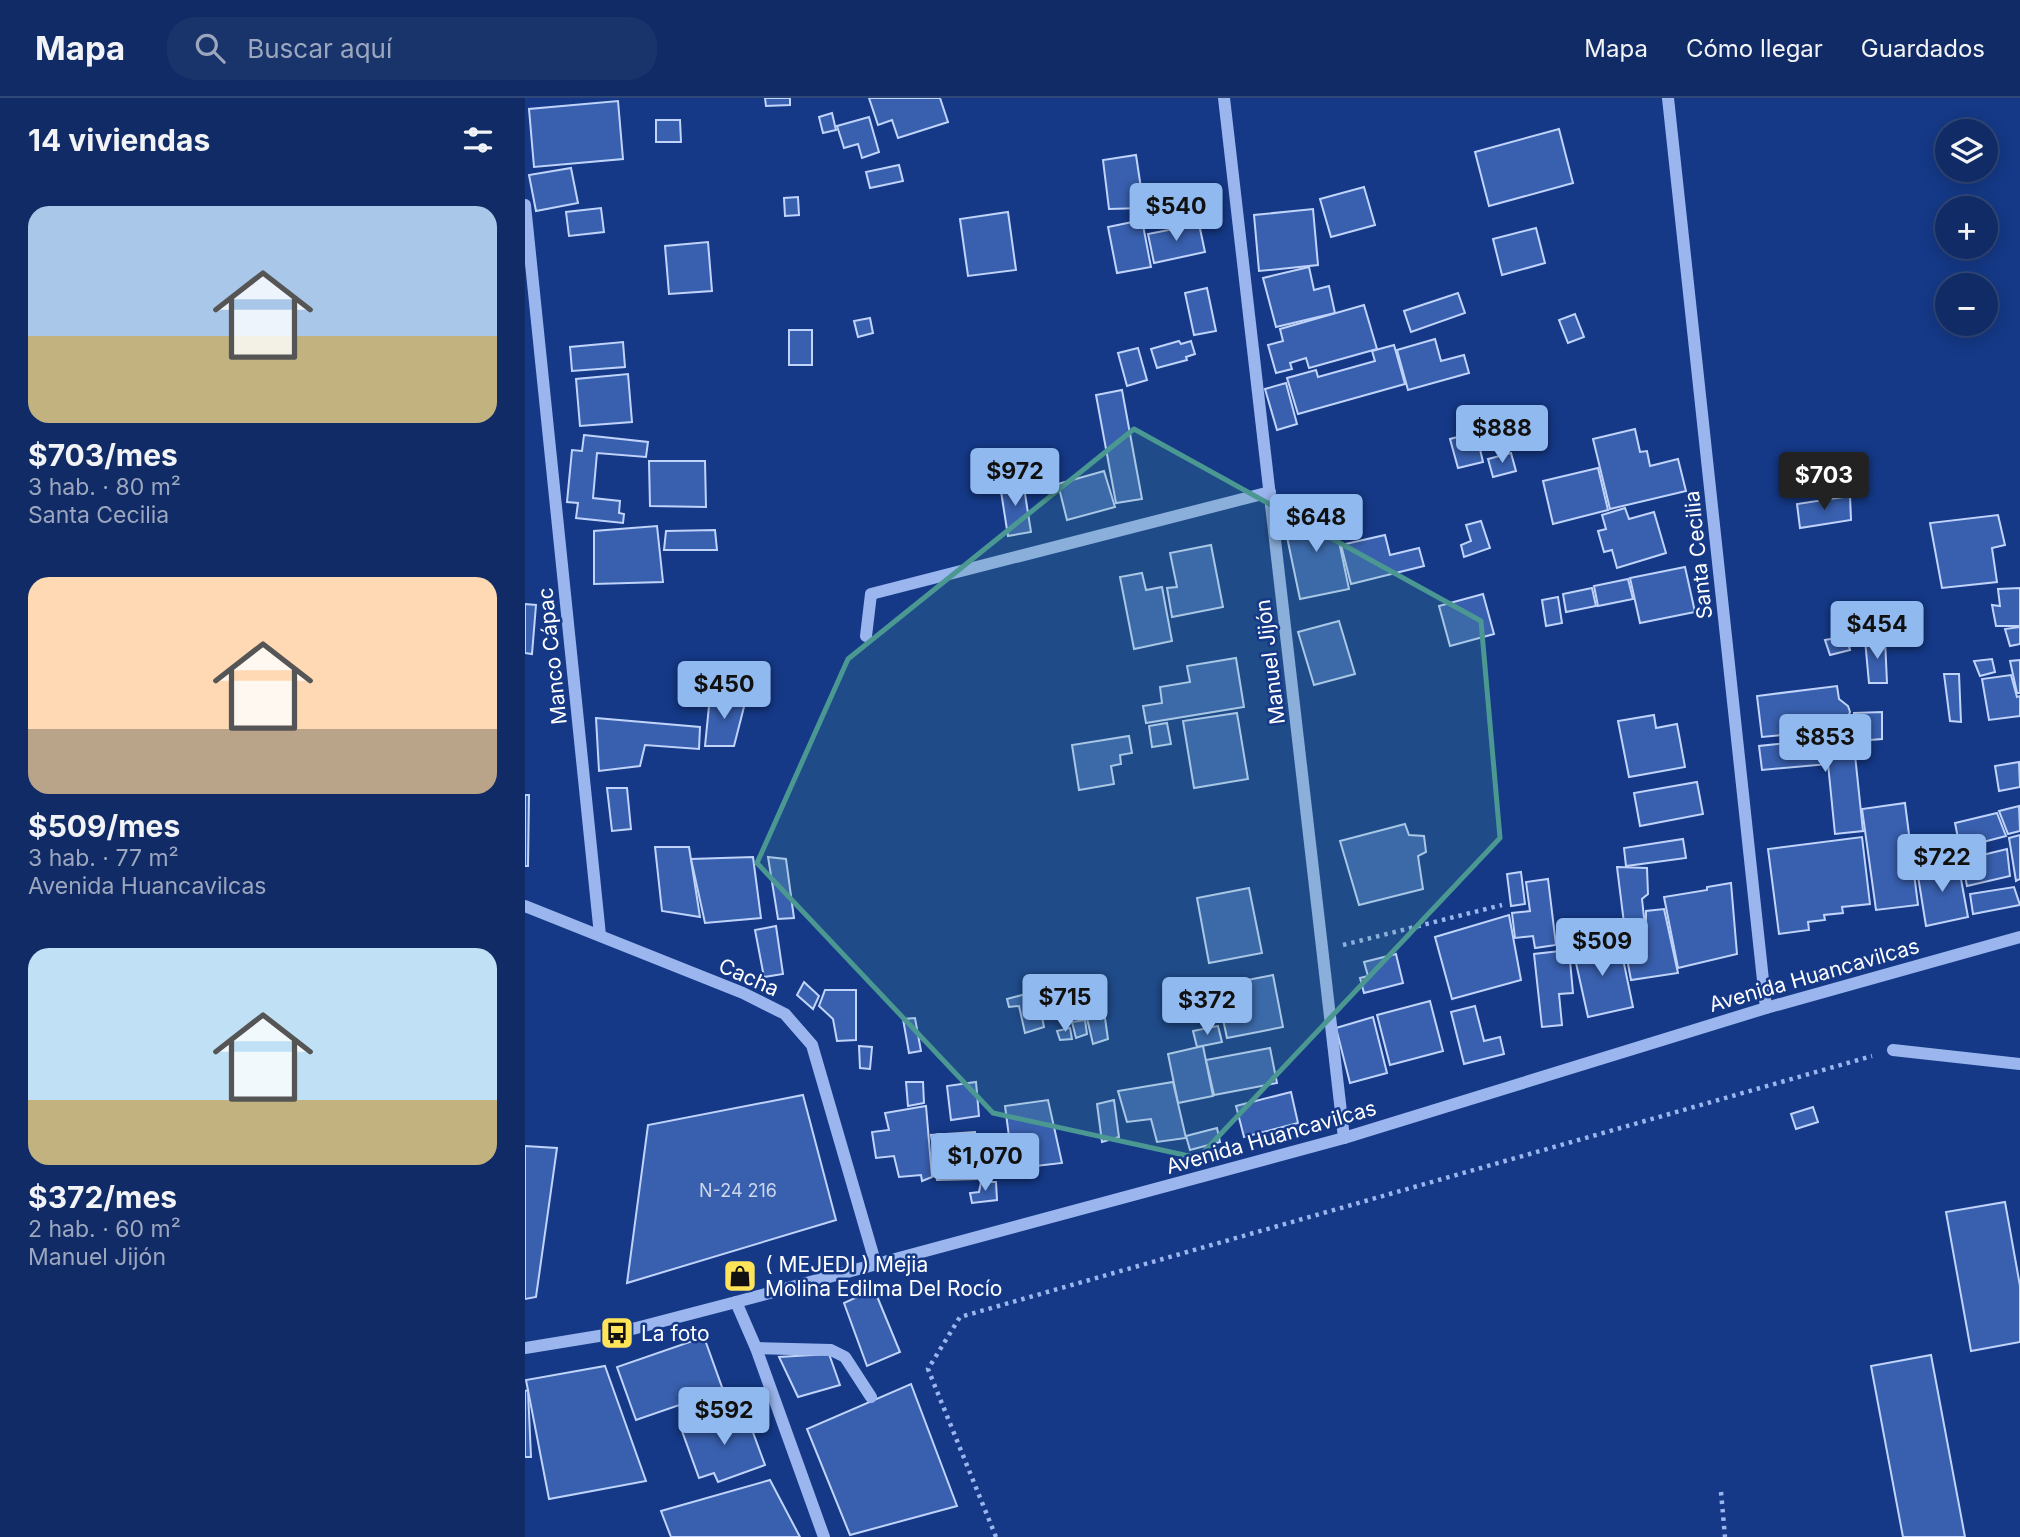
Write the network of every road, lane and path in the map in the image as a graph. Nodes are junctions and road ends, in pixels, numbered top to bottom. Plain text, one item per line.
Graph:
1 (1224, 98) edge
2 (1668, 98) edge
3 (525, 205) edge
4 (1270, 492) junction
5 (866, 636) dead end
6 (1502, 905) dead end
7 (525, 906) edge
8 (600, 935) junction
9 (2020, 937) edge
10 (1322, 951) junction
11 (1766, 1008) junction
12 (1893, 1050) joint
13 (2020, 1064) edge
14 (1343, 1138) junction
15 (876, 1265) junction
16 (736, 1302) junction
17 (525, 1348) edge
18 (756, 1348) junction
19 (871, 1397) dead end
20 (1721, 1492) dead end
21 (824, 1537) edge
22 (996, 1537) edge
23 (1725, 1537) edge

1 - 4 street, Manuel Jijón
2 - 11 street, Santa Cecilia
3 - 8 street, Manco Cápac
4 - 5 street
4 - 10 street, Manuel Jijón
6 - 10 path
7 - 8 street, Cacha
8 - 15 street, Cacha
9 - 11 street, Avenida Huancavilcas
10 - 14 street, Manuel Jijón
11 - 14 street, Avenida Huancavilcas
12 - 13 street
12 - 22 path
14 - 15 street, Avenida Huancavilcas
15 - 16 street, Avenida Huancavilcas
16 - 17 street, Avenida Huancavilcas
16 - 18 street
18 - 19 street
18 - 21 street
20 - 23 path

